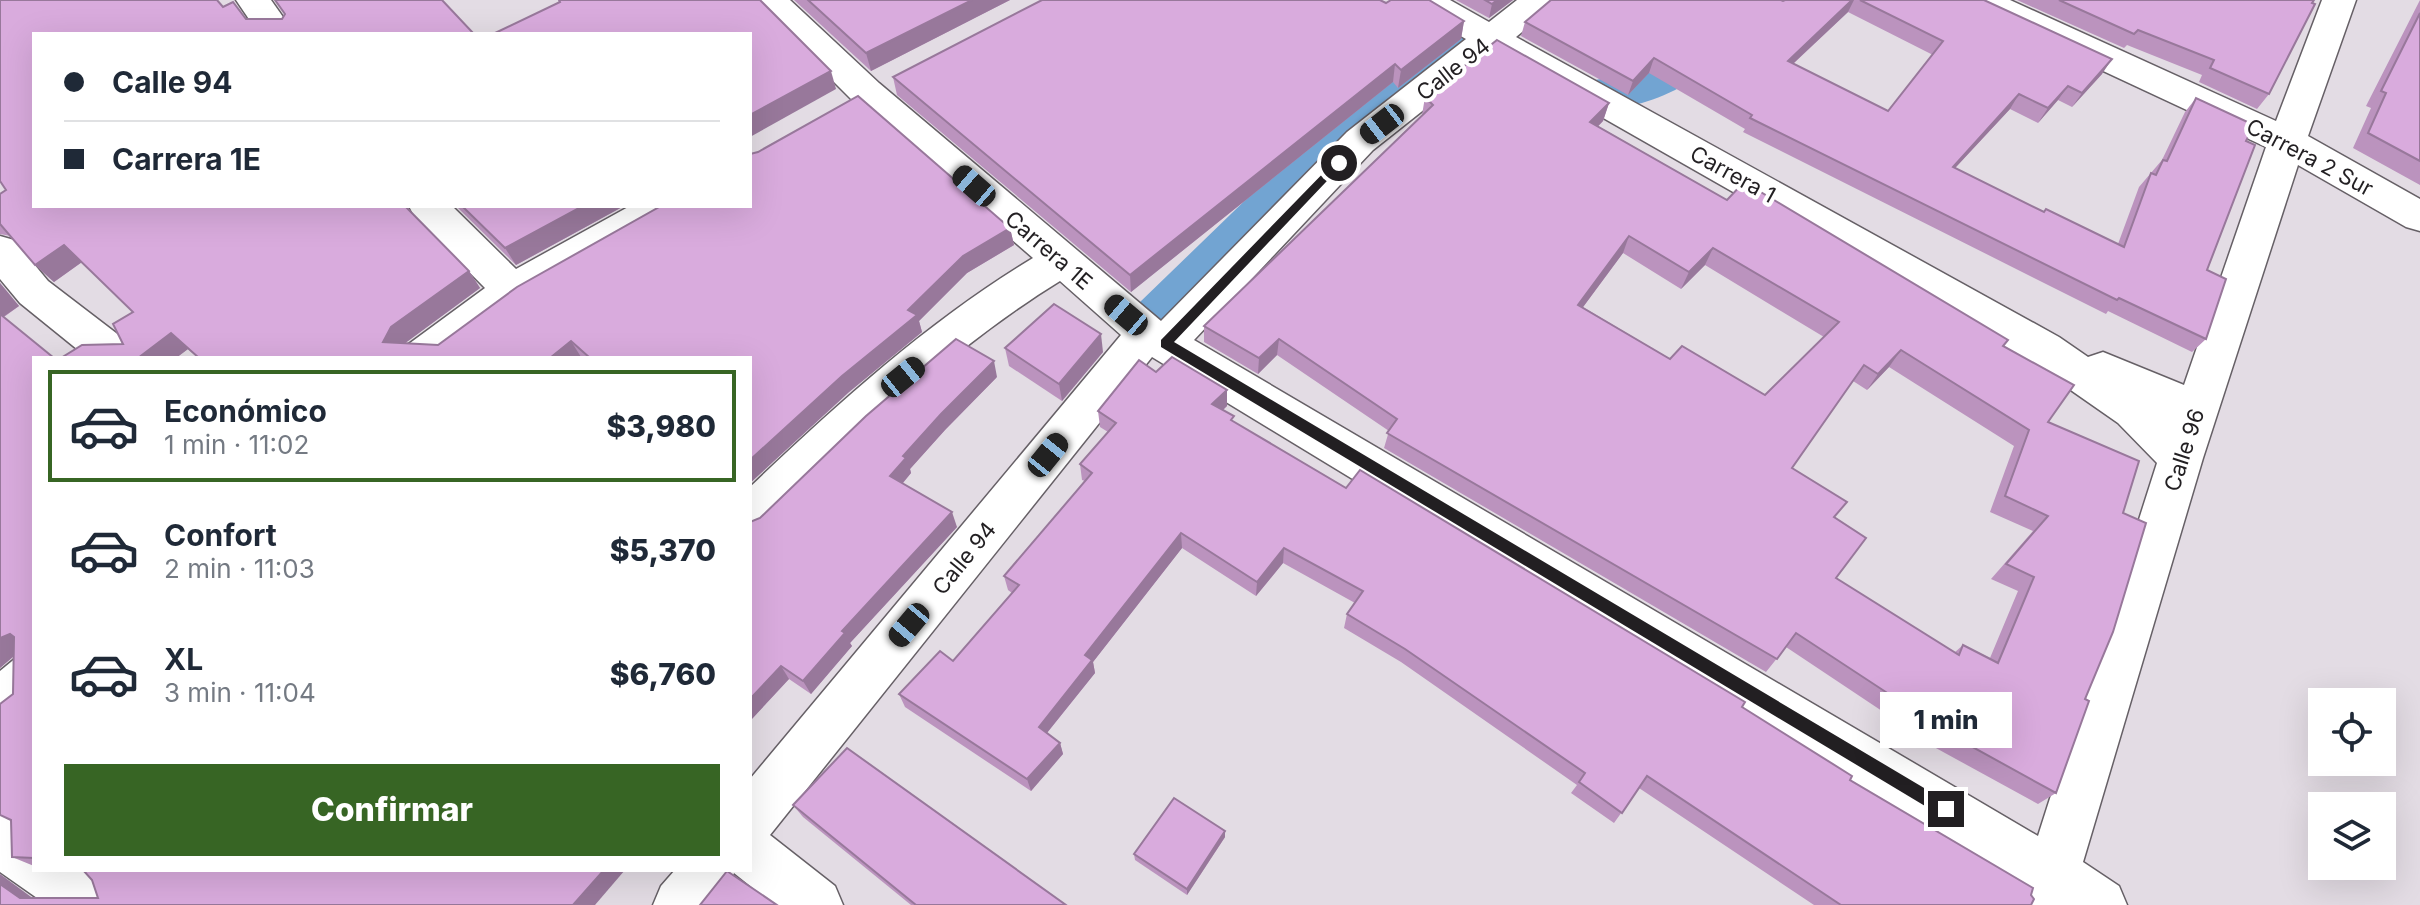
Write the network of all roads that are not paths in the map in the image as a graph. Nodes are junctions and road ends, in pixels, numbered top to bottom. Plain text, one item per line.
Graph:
1 (253, 0) edge
2 (769, 0) edge
3 (1423, 0) edge
4 (1539, 0) edge
5 (1980, 0) edge
6 (2339, 0) edge
7 (276, 32) edge
8 (1492, 38) junction
9 (2287, 141) junction
10 (430, 208) edge
11 (658, 208) edge
12 (2420, 217) edge
13 (0, 251) edge
14 (1061, 261) junction
15 (512, 290) junction
16 (1156, 338) junction
17 (2044, 349) junction
18 (115, 356) edge
19 (424, 356) edge
20 (2197, 410) junction
21 (2181, 458) junction
22 (752, 514) edge
23 (32, 675) edge
24 (0, 702) edge
25 (752, 817) edge
26 (0, 841) edge
27 (752, 854) edge
28 (32, 863) edge
29 (46, 872) edge
30 (707, 872) edge
31 (2048, 889) edge
32 (93, 905) edge
33 (680, 905) edge
34 (816, 905) edge
35 (2100, 905) edge

1 - 7 street
2 - 14 street, Carrera 1E
3 - 8 street, Carrera 1
4 - 8 street, Calle 94
5 - 9 street, Carrera 2 Sur
6 - 9 street, Calle 96
8 - 16 street, Calle 94
8 - 17 street, Carrera 1
9 - 12 street, Carrera 2 Sur
9 - 20 street, Calle 96
10 - 15 street
11 - 15 street
13 - 18 street
14 - 16 street, Carrera 1E
14 - 22 street
15 - 19 street
16 - 25 street, Calle 94
16 - 31 street, Carrera 1E
17 - 20 street, Carrera 1
17 - 21 street, Carrera 1
20 - 21 street, Calle 96
21 - 31 street, Calle 96
23 - 24 street
26 - 28 street
27 - 34 street
29 - 32 street
30 - 33 street
31 - 35 street, Carrera 1E

